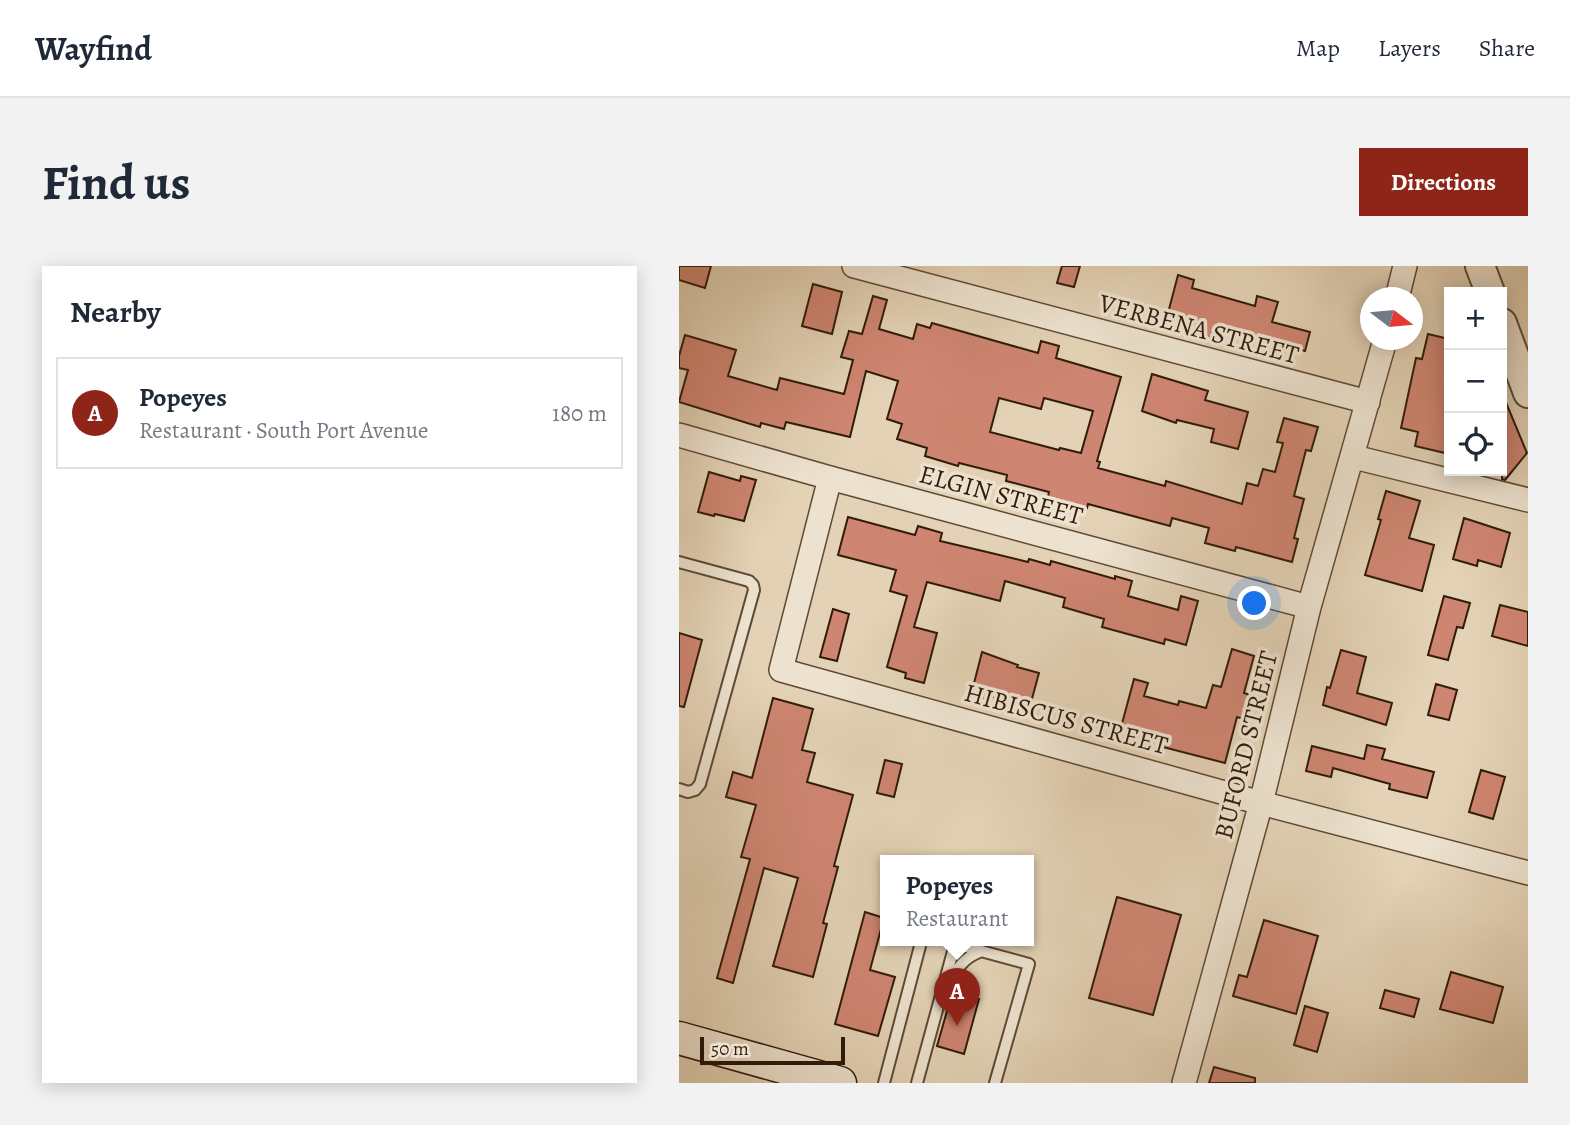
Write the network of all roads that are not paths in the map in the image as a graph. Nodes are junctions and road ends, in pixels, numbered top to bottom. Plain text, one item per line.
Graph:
1 (854, 266) edge
2 (1405, 266) edge
3 (1481, 266) edge
4 (1400, 287) edge
5 (1488, 287) edge
6 (1507, 336) edge
7 (1382, 350) edge
8 (1528, 393) edge
9 (1368, 402) junction
10 (679, 435) edge
11 (1353, 457) junction
12 (830, 478) junction
13 (1528, 500) edge
14 (679, 562) edge
15 (1309, 607) junction
16 (679, 789) edge
17 (1261, 803) junction
18 (1528, 873) edge
19 (920, 946) dead end
20 (954, 946) edge
21 (963, 946) edge
22 (982, 951) junction
23 (679, 1038) edge
24 (927, 1044) junction
25 (840, 1083) edge
26 (884, 1083) edge
27 (917, 1083) edge
28 (995, 1083) edge
29 (1184, 1083) edge

1 - 9 street, VERBENA STREET
2 - 4 street
3 - 5 street
6 - 8 street
7 - 9 street, BUFORD STREET
9 - 11 street, BUFORD STREET
10 - 12 street, ELGIN STREET
11 - 13 street
11 - 15 street, BUFORD STREET
12 - 15 street, ELGIN STREET
12 - 17 street, HIBISCUS STREET
14 - 16 lane
15 - 17 street, BUFORD STREET
17 - 18 street, HIBISCUS STREET
17 - 29 street, BUFORD STREET
19 - 26 lane
20 - 24 lane
21 - 22 lane
22 - 24 lane
22 - 28 lane
23 - 25 main road
24 - 27 lane

